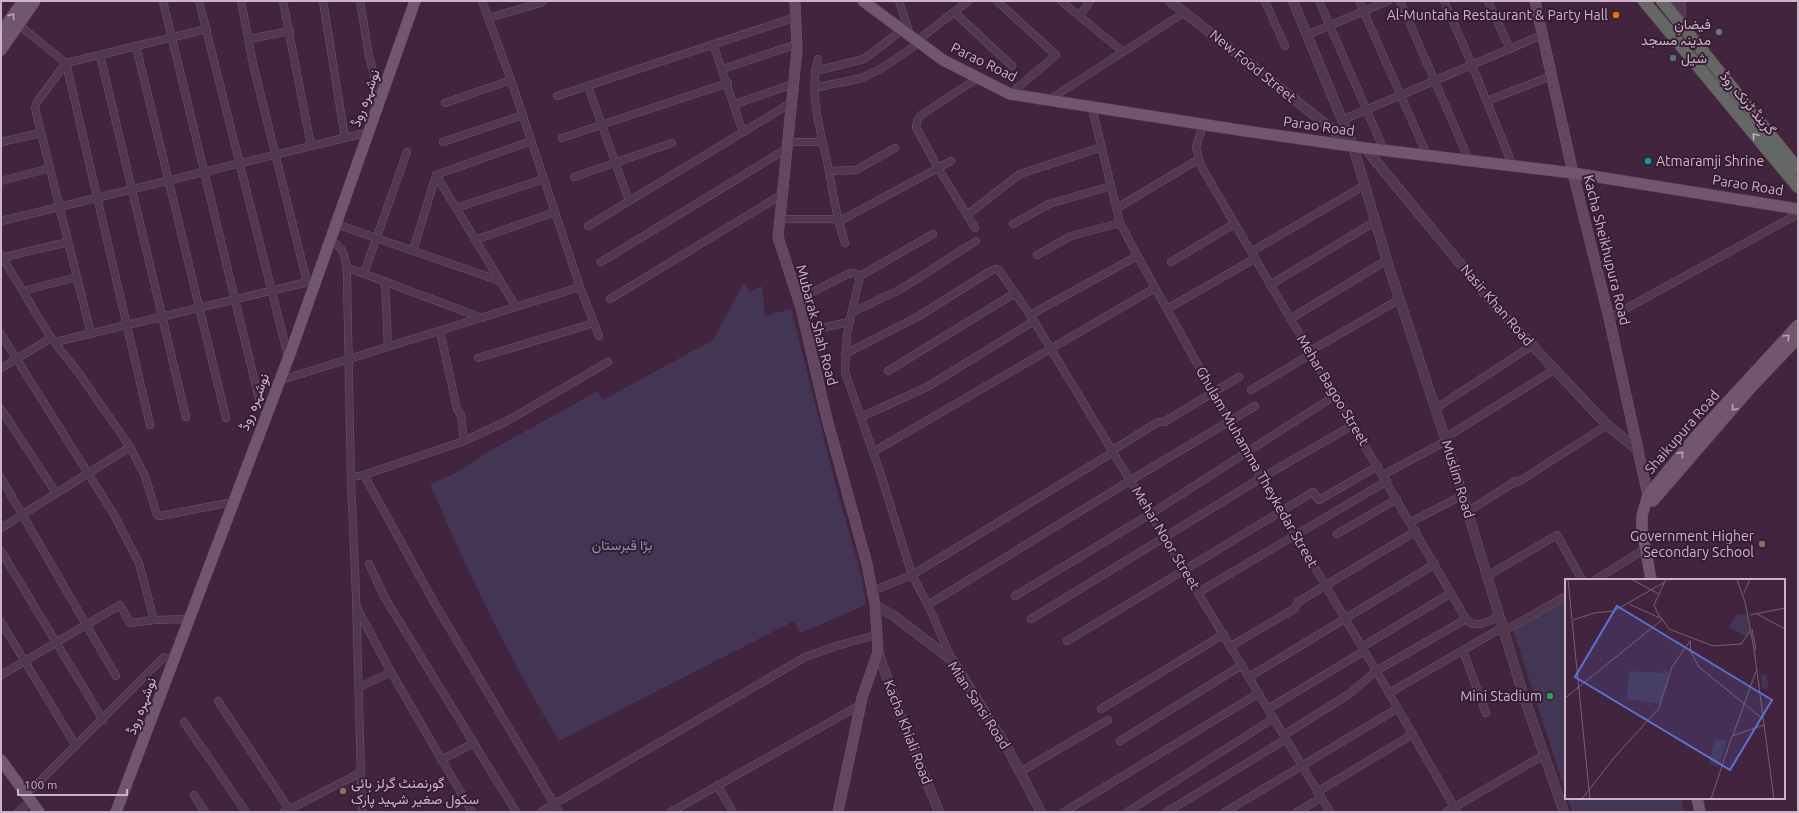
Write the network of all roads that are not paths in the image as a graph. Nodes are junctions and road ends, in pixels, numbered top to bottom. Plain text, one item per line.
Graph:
1 (23, 1) edge
2 (35, 1) edge
3 (163, 1) edge
4 (199, 1) edge
5 (241, 1) edge
6 (283, 1) edge
7 (323, 1) edge
8 (360, 1) edge
9 (415, 1) edge
10 (482, 1) edge
11 (543, 1) edge
12 (795, 1) edge
13 (863, 1) edge
14 (899, 1) edge
15 (968, 1) edge
16 (996, 1) edge
17 (1061, 1) edge
18 (1090, 1) edge
19 (1170, 1) edge
20 (1265, 1) edge
21 (1294, 1) edge
22 (1319, 1) edge
23 (1359, 1) edge
24 (1388, 1) edge
25 (1400, 1) edge
26 (1444, 1) edge
27 (1488, 1) edge
28 (1534, 1) edge
29 (1644, 1) edge
30 (1680, 1) edge
31 (1662, 2) edge
32 (954, 12) junction
33 (1185, 12) junction
34 (1363, 12) junction
35 (1080, 15) junction
36 (796, 17) junction
37 (488, 18) junction
38 (1680, 24) junction
39 (19, 25) junction
40 (1330, 26) junction
41 (206, 29) junction
42 (2, 30) edge
43 (902, 30) junction
44 (290, 31) junction
45 (1308, 35) junction
46 (1542, 35) junction
47 (172, 37) junction
48 (248, 39) junction
49 (916, 40) junction
50 (713, 44) junction
51 (797, 44) junction
52 (136, 46) junction
53 (1285, 46) dead end
54 (1510, 49) junction
55 (1, 50) edge
56 (1122, 51) junction
57 (100, 55) junction
58 (818, 59) dead end
59 (66, 63) junction
60 (1472, 65) junction
61 (1012, 66) dead end
62 (723, 69) junction
63 (814, 71) junction
64 (1551, 76) junction
65 (978, 78) junction
66 (511, 80) junction
67 (1435, 81) junction
68 (728, 83) junction
69 (793, 84) junction
70 (588, 86) junction
71 (814, 88) junction
72 (1010, 94) junction
73 (1400, 95) junction
74 (557, 96) dead end
75 (380, 98) junction
76 (1047, 101) junction
77 (1487, 101) junction
78 (445, 103) dead end
79 (791, 103) junction
80 (735, 104) junction
81 (1092, 108) junction
82 (1365, 110) junction
83 (523, 115) junction
84 (1342, 120) junction
85 (602, 124) junction
86 (1203, 125) junction
87 (369, 132) junction
88 (743, 132) junction
89 (41, 133) junction
90 (345, 138) junction
91 (562, 138) dead end
92 (532, 141) junction
93 (1, 142) edge
94 (443, 142) dead end
95 (822, 142) junction
96 (672, 143) dead end
97 (311, 146) junction
98 (787, 146) junction
99 (1353, 146) junction
100 (1102, 147) junction
101 (895, 148) dead end
102 (1366, 148) junction
103 (1384, 150) junction
104 (407, 152) dead end
105 (275, 154) junction
106 (1427, 155) junction
107 (1199, 159) junction
108 (1469, 160) junction
109 (951, 161) dead end
110 (240, 163) junction
111 (615, 163) junction
112 (1513, 166) junction
113 (50, 168) junction
114 (938, 168) junction
115 (1798, 169) edge
116 (829, 171) junction
117 (203, 172) junction
118 (1573, 173) junction
119 (436, 175) junction
120 (574, 177) dead end
121 (544, 179) junction
122 (170, 180) junction
123 (1, 181) edge
124 (1365, 185) junction
125 (1111, 186) junction
126 (1798, 187) edge
127 (132, 189) junction
128 (781, 195) junction
129 (97, 198) junction
130 (629, 201) junction
131 (59, 206) junction
132 (456, 208) junction
133 (1117, 208) junction
134 (1798, 209) edge
135 (555, 212) junction
136 (1798, 214) edge
137 (967, 215) junction
138 (779, 219) junction
139 (837, 220) junction
140 (1, 221) edge
141 (1376, 221) junction
142 (1120, 223) junction
143 (336, 224) junction
144 (1013, 224) dead end
145 (1234, 224) junction
146 (588, 226) dead end
147 (975, 228) dead end
148 (934, 234) dead end
149 (377, 238) junction
150 (330, 240) junction
151 (475, 240) junction
152 (976, 241) dead end
153 (68, 242) junction
154 (845, 243) dead end
155 (413, 251) junction
156 (1037, 255) dead end
157 (3, 256) edge
158 (1137, 256) junction
159 (1253, 256) junction
160 (1387, 260) junction
161 (601, 262) dead end
162 (1171, 262) dead end
163 (346, 267) junction
164 (364, 273) junction
165 (860, 276) junction
166 (77, 277) junction
167 (312, 281) junction
168 (385, 281) junction
169 (500, 281) junction
170 (1270, 285) junction
171 (580, 287) junction
172 (1155, 288) junction
173 (23, 291) junction
174 (271, 291) junction
175 (1015, 293) junction
176 (610, 299) dead end
177 (798, 299) junction
178 (1400, 299) junction
179 (235, 300) junction
180 (516, 307) junction
181 (199, 308) junction
182 (1167, 309) junction
183 (851, 313) junction
184 (162, 317) junction
185 (482, 318) junction
186 (1032, 318) junction
187 (1609, 318) junction
188 (1290, 319) junction
189 (849, 322) junction
190 (594, 323) junction
191 (127, 325) junction
192 (1798, 325) edge
193 (440, 331) junction
194 (807, 331) junction
195 (1, 334) edge
196 (90, 334) junction
197 (599, 336) dead end
198 (1798, 338) edge
199 (53, 340) junction
200 (1533, 346) junction
201 (388, 347) junction
202 (1051, 348) junction
203 (1310, 353) junction
204 (845, 354) junction
205 (288, 357) junction
206 (478, 358) dead end
207 (16, 359) junction
208 (349, 359) junction
209 (608, 362) dead end
210 (1, 368) edge
211 (1555, 369) junction
212 (888, 371) dead end
213 (1239, 377) dead end
214 (278, 381) junction
215 (1251, 390) dead end
216 (1213, 392) junction
217 (1336, 395) junction
218 (259, 399) dead end
219 (1255, 406) dead end
220 (1436, 408) junction
221 (1, 409) edge
222 (186, 417) dead end
223 (861, 417) junction
224 (226, 418) dead end
225 (1229, 422) junction
226 (150, 425) dead end
227 (1353, 425) junction
228 (1607, 425) junction
229 (1446, 439) junction
230 (464, 441) junction
231 (130, 447) junction
232 (1113, 450) junction
233 (1639, 451) junction
234 (873, 452) junction
235 (1246, 452) junction
236 (1378, 466) junction
237 (89, 473) junction
238 (364, 475) junction
239 (351, 477) junction
240 (1, 478) edge
241 (1261, 478) junction
242 (1385, 478) junction
243 (1131, 480) junction
244 (56, 493) junction
245 (1463, 495) junction
246 (1648, 495) junction
247 (1397, 499) junction
248 (232, 502) junction
249 (1650, 507) junction
250 (1281, 511) junction
251 (1467, 512) junction
252 (1152, 513) junction
253 (22, 515) junction
254 (1411, 522) junction
255 (1, 528) edge
256 (1416, 531) junction
257 (1337, 534) dead end
258 (1295, 536) junction
259 (1166, 537) junction
260 (1645, 549) junction
261 (1, 551) edge
262 (369, 564) dead end
263 (1435, 564) junction
264 (1185, 569) junction
265 (912, 575) junction
266 (1487, 576) junction
267 (1581, 579) edge
268 (1597, 579) edge
269 (1651, 579) edge
270 (1657, 579) edge
271 (1325, 586) junction
272 (872, 591) junction
273 (1199, 592) junction
274 (1451, 593) junction
275 (1015, 596) dead end
276 (1565, 597) edge
277 (875, 605) junction
278 (928, 605) junction
279 (356, 608) junction
280 (1500, 616) junction
281 (190, 619) junction
282 (1031, 619) dead end
283 (1345, 619) junction
284 (1466, 619) junction
285 (154, 620) junction
286 (1, 622) edge
287 (86, 626) junction
288 (1503, 628) junction
289 (1224, 634) junction
290 (876, 636) junction
291 (1067, 641) dead end
292 (57, 642) junction
293 (1231, 646) junction
294 (1363, 649) junction
295 (1463, 651) junction
296 (878, 652) junction
297 (174, 660) junction
298 (953, 661) junction
299 (24, 662) junction
300 (1242, 665) junction
301 (1376, 671) junction
302 (390, 672) junction
303 (1, 675) edge
304 (116, 676) dead end
305 (1250, 677) junction
306 (358, 688) junction
307 (1259, 693) junction
308 (1389, 693) junction
309 (218, 701) dead end
310 (860, 705) junction
311 (1398, 708) junction
312 (1101, 709) dead end
313 (1268, 709) junction
314 (1486, 713) dead end
315 (1274, 718) junction
316 (103, 720) junction
317 (1108, 720) dead end
318 (184, 722) dead end
319 (1413, 734) junction
320 (1285, 737) junction
321 (1120, 741) dead end
322 (474, 743) junction
323 (76, 746) junction
324 (1544, 755) junction
325 (1, 760) edge
326 (441, 760) junction
327 (1302, 765) junction
328 (360, 772) junction
329 (1020, 772) junction
330 (717, 785) junction
331 (194, 795) dead end
332 (1319, 795) junction
333 (29, 797) junction
334 (1697, 799) edge
335 (1703, 799) edge
336 (555, 804) junction
337 (1456, 809) edge
338 (287, 810) edge
339 (18, 812) edge
340 (39, 812) edge
341 (116, 812) edge
342 (205, 812) edge
343 (246, 812) edge
344 (362, 812) edge
345 (472, 812) edge
346 (516, 812) edge
347 (541, 812) edge
348 (559, 812) edge
349 (671, 812) edge
350 (733, 812) edge
351 (838, 812) edge
352 (938, 812) edge
353 (1041, 812) edge
354 (1064, 812) edge
355 (1127, 812) edge
356 (1167, 812) edge
357 (1225, 812) edge
358 (1297, 812) edge
359 (1330, 812) edge
360 (1446, 812) edge
361 (1564, 812) edge
362 (1700, 812) edge
363 (1706, 812) edge

42 -> 1 main road
2 - 39 main road
3 - 47 street
4 - 41 street
5 - 48 street
6 - 44 street
7 - 90 street
8 - 75 street
9 - 75 main road, نوشہرہ روڈ
10 - 37 street
11 - 37 street
12 - 36 main road, Mubarak Shah Road
13 - 43 main road, Parao Road
14 - 49 street
15 - 32 street
16 - 72 street
17 - 35 street
18 - 35 street
19 - 33 street, New Food Street
20 - 53 street
21 - 45 street, Muslim Road
22 - 40 street
23 - 34 street
24 - 34 street
25 - 67 street
26 - 60 street
27 - 54 street
28 - 46 main road, Kacha Sheikhupura Road
126 -> 29 highway, گرینڈ ٹرنک روڈ
30 - 31 street
30 - 38 street
31 - 38 highway, گرینڈ ٹرنک روڈ
32 - 49 street
32 - 61 street
33 - 56 street
33 - 99 street, New Food Street
34 - 40 street
34 - 73 street
35 - 56 street
36 - 50 street
36 - 51 main road, Mubarak Shah Road
37 - 66 street
38 - 115 highway, گرینڈ ٹرنک روڈ
39 - 55 main road
39 - 59 street
40 - 45 street
40 - 82 street
41 - 47 street
41 - 110 street
43 - 49 main road, Parao Road
43 - 63 street
44 - 48 street
44 - 97 street
45 - 84 street, Muslim Road
46 - 54 street
46 - 64 main road, Kacha Sheikhupura Road
47 - 52 street
47 - 117 street
48 - 105 street
49 - 65 main road, Parao Road
49 - 71 street
50 - 62 street
50 - 70 street
51 - 62 street
51 - 69 main road, Mubarak Shah Road
52 - 57 street
52 - 122 street
54 - 60 street
56 - 76 street
57 - 59 street
57 - 127 street
58 - 63 street
59 - 89 street
59 - 129 street
60 - 67 street
60 - 77 street
62 - 68 street
63 - 71 street
64 - 77 street
64 - 118 main road, Kacha Sheikhupura Road
65 - 72 main road, Parao Road
65 - 114 street
66 - 78 street
66 - 83 street
67 - 73 street
67 - 108 street
68 - 80 street
68 - 85 street
69 - 79 main road, Mubarak Shah Road
69 - 80 street
70 - 74 street
70 - 85 street
71 - 95 street
72 - 76 main road, Parao Road
73 - 82 street
73 - 106 street
75 - 87 main road, نوشہرہ روڈ
76 - 81 main road, Parao Road
77 - 112 street
79 - 88 street
79 - 98 main road, Mubarak Shah Road
80 - 88 street
81 - 86 main road, Parao Road
81 - 100 street, Ghulam Muhamma Theykedar Street
82 - 84 street
82 - 103 street
83 - 92 street
83 - 94 street
84 - 99 street, Muslim Road
85 - 91 street
85 - 111 street
86 - 99 main road, Parao Road
86 - 107 street, Mehar Bagoo Street
87 - 90 street
87 - 143 main road, نوشہرہ روڈ
88 - 130 street
89 - 93 street
89 - 113 street
90 - 97 street
92 - 119 street
92 - 121 street
95 - 98 street
95 - 116 street
96 - 111 street
97 - 105 street
98 - 128 main road, Mubarak Shah Road
98 - 161 street
99 - 102 main road, Parao Road
99 - 124 street, Muslim Road
100 - 125 street, Ghulam Muhamma Theykedar Street
100 - 137 street
101 - 116 street
102 - 103 main road, Parao Road
102 - 200 street, Nasir Khan Road
103 - 106 main road, Parao Road
104 - 149 street
105 - 110 street
105 - 167 street
106 - 108 main road, Parao Road
107 - 133 street
107 - 145 street, Mehar Bagoo Street
108 - 112 main road, Parao Road
109 - 114 street
110 - 117 street
110 - 174 street
111 - 120 street
111 - 130 street
112 - 118 main road, Parao Road
113 - 123 street
113 - 131 street
114 - 137 street
114 - 139 street
116 - 139 street
117 - 122 street
117 - 179 street
118 - 134 main road, Parao Road
118 - 187 main road, Kacha Sheikhupura Road
119 - 132 street
119 - 155 street
121 - 132 street
121 - 135 street
122 - 127 street
122 - 181 street
124 - 141 street, Muslim Road
124 - 159 street
125 - 133 street, Ghulam Muhamma Theykedar Street
125 - 144 street
127 - 129 street
127 - 184 street
128 - 138 main road, Mubarak Shah Road
128 - 176 street
129 - 131 street
129 - 191 street
130 - 146 street
131 - 140 street
131 - 153 street
132 - 151 street
133 - 142 street, Ghulam Muhamma Theykedar Street
135 - 151 street
135 - 171 street
136 - 187 street
137 - 147 street
138 - 139 street
138 - 177 main road, Mubarak Shah Road
139 - 154 street
141 - 160 street, Muslim Road
141 - 170 street
142 - 156 street
142 - 158 street, Ghulam Muhamma Theykedar Street
143 - 149 street
143 - 150 main road, نوشہرہ روڈ
145 - 159 street, Mehar Bagoo Street
145 - 162 street
148 - 165 street
149 - 155 street
149 - 164 street
150 - 163 street
150 - 167 main road, نوشہرہ روڈ
151 - 169 street
152 - 183 street
153 - 157 street
153 - 166 street
155 - 169 street
157 - 173 street
158 - 172 street, Ghulam Muhamma Theykedar Street
158 - 186 street
159 - 170 street, Mehar Bagoo Street
159 - 182 street
160 - 178 street, Muslim Road
160 - 188 street
163 - 164 street
163 - 208 street
164 - 168 street
165 - 177 street
165 - 183 street
166 - 173 street
166 - 196 street
167 - 174 street
167 - 205 main road, نوشہرہ روڈ
168 - 185 street
168 - 201 street
169 - 180 street
170 - 188 street, Mehar Bagoo Street
171 - 180 street
171 - 190 street
172 - 182 street, Ghulam Muhamma Theykedar Street
172 - 202 street
173 - 199 street
174 - 179 street
174 - 205 street
175 - 186 street, Mehar Noor Street
175 - 204 street, Mehar Noor Street
175 - 212 street
177 - 194 main road, Mubarak Shah Road
178 - 203 street
178 - 220 street, Muslim Road
179 - 181 street
179 - 218 street
180 - 185 street
181 - 184 street
181 - 224 street
182 - 216 street, Ghulam Muhamma Theykedar Street
183 - 189 street
184 - 191 street
184 - 222 street
185 - 193 street
186 - 202 street, Mehar Noor Street
186 - 223 street
187 - 233 main road, Kacha Sheikhupura Road
188 - 203 street, Mehar Bagoo Street
189 - 194 street
189 - 204 street
190 - 197 street
190 - 206 street
191 - 196 street
191 - 226 street
246 -> 192 main road, Shaikupura Road
193 - 201 street
193 - 230 street
194 - 272 main road, Mubarak Shah Road
195 - 207 street
196 - 199 street
198 -> 249 main road, Shaikupura Road
199 - 207 street
199 - 231 street
200 - 211 street, Nasir Khan Road
200 - 220 street
201 - 208 street
202 - 232 street, Mehar Noor Street
202 - 234 street
203 - 215 street
203 - 217 street, Mehar Bagoo Street
204 - 223 street
205 - 214 main road, نوشہرہ روڈ
207 - 210 street
207 - 237 street
208 - 214 street
208 - 239 street
209 - 230 street
211 - 228 street, Nasir Khan Road
211 - 229 street
213 - 216 street
214 - 248 main road, نوشہرہ روڈ
216 - 225 street, Ghulam Muhamma Theykedar Street
216 - 232 street
217 - 227 street, Mehar Bagoo Street
217 - 235 street
219 - 225 street
220 - 229 street, Muslim Road
221 - 244 street
223 - 234 street
225 - 235 street, Ghulam Muhamma Theykedar Street
225 - 243 street
227 - 236 street, Mehar Bagoo Street
227 - 241 street
228 - 233 street, Nasir Khan Road
228 - 251 street
229 - 242 street
229 - 245 street, Muslim Road
230 - 238 street
231 - 237 street
231 - 248 street
232 - 243 street, Mehar Noor Street
232 - 265 street
233 - 246 main road, Kacha Sheikhupura Road
234 - 265 street
235 - 241 street, Ghulam Muhamma Theykedar Street
235 - 252 street
236 - 242 street, Mehar Bagoo Street
236 - 250 street
237 - 244 street
237 - 285 street
238 - 239 street
238 - 336 street
239 - 279 street
240 - 253 street
241 - 250 street, Ghulam Muhamma Theykedar Street
241 - 259 street
242 - 247 street, Mehar Bagoo Street
242 - 258 street
243 - 252 street, Mehar Noor Street
243 - 278 street
244 - 253 street
245 - 251 street, Muslim Road
245 - 254 street
246 - 249 main road, Kacha Sheikhupura Road
246 - 260 main road, Shaikupura Road
247 - 254 street, Mehar Bagoo Street
247 - 257 street
248 - 281 main road, نوشہرہ روڈ
249 - 270 main road, Shaikupura Road
250 - 258 street, Ghulam Muhamma Theykedar Street
250 - 264 street
251 - 266 street, Muslim Road
252 - 259 street, Mehar Noor Street
252 - 275 street
253 - 255 street
253 - 287 street
254 - 256 street, Mehar Bagoo Street
256 - 263 street, Mehar Bagoo Street
256 - 271 street
258 - 271 street, Ghulam Muhamma Theykedar Street
258 - 273 street
259 - 264 street, Mehar Noor Street
259 - 282 street
260 - 268 street
260 - 269 main road, Shaikupura Road
261 - 292 street
262 - 322 street
263 - 274 street, Mehar Bagoo Street
263 - 283 street
264 - 273 street, Mehar Noor Street
264 - 291 street
265 - 272 street
265 - 278 street
266 - 267 street
266 - 280 street, Muslim Road
271 - 283 street, Ghulam Muhamma Theykedar Street
271 - 293 street
272 - 277 main road, Mubarak Shah Road
273 - 289 street, Mehar Noor Street
274 - 284 street, Mehar Bagoo Street
274 - 294 street
276 - 288 street
277 - 290 main road, Mubarak Shah Road
277 - 298 street, Mian Sansi Road
278 - 298 street
279 - 302 street
279 - 306 street
280 - 284 street
280 - 288 street, Muslim Road
281 - 285 street
281 - 297 main road, نوشہرہ روڈ
283 - 294 street, Ghulam Muhamma Theykedar Street
283 - 305 street
284 - 301 street
285 - 287 street
286 - 299 street
287 - 292 street
287 - 304 street
288 - 295 street
288 - 324 street, Muslim Road
289 - 293 street, Mehar Noor Street
289 - 312 street
290 - 296 main road, Mubarak Shah Road
290 - 336 street
292 - 299 street
292 - 316 street
293 - 300 street, Mehar Noor Street
294 - 301 street, Ghulam Muhamma Theykedar Street
294 - 313 street
295 - 308 street
295 - 314 street
296 - 310 main road
296 - 352 street, Kacha Khiali Road
297 - 316 street
297 - 341 main road, نوشہرہ روڈ
298 - 329 street, Mian Sansi Road
299 - 303 street
299 - 323 street
300 - 305 street, Mehar Noor Street
300 - 321 street
301 - 308 street, Ghulam Muhamma Theykedar Street
301 - 320 street
302 - 306 street
302 - 326 street
305 - 307 street, Mehar Noor Street
306 - 328 street
307 - 313 street, Mehar Noor Street
307 - 354 street
308 - 311 street, Ghulam Muhamma Theykedar Street
309 - 338 street
310 - 330 street
310 - 351 main road
311 - 319 street, Ghulam Muhamma Theykedar Street
311 - 327 street
313 - 315 street, Mehar Noor Street
315 - 320 street, Mehar Noor Street
315 - 355 street
316 - 323 street
317 - 329 street
318 - 343 street
319 - 332 street
319 - 337 street, Ghulam Muhamma Theykedar Street
320 - 327 street, Mehar Noor Street
320 - 356 street
322 - 326 street
322 - 346 street
323 - 333 street
324 - 337 street
324 - 361 street, Muslim Road
325 - 333 main road
326 - 345 street
327 - 332 street, Mehar Noor Street
327 - 357 street
328 - 338 street
328 - 344 street
329 - 353 street, Mian Sansi Road
330 - 349 street
330 - 350 street
331 - 342 street
332 - 358 street
332 - 359 street, Mehar Noor Street
333 - 339 street
333 - 340 main road
334 - 362 main road
335 - 363 main road
336 - 347 street
336 - 348 street
337 - 360 street

